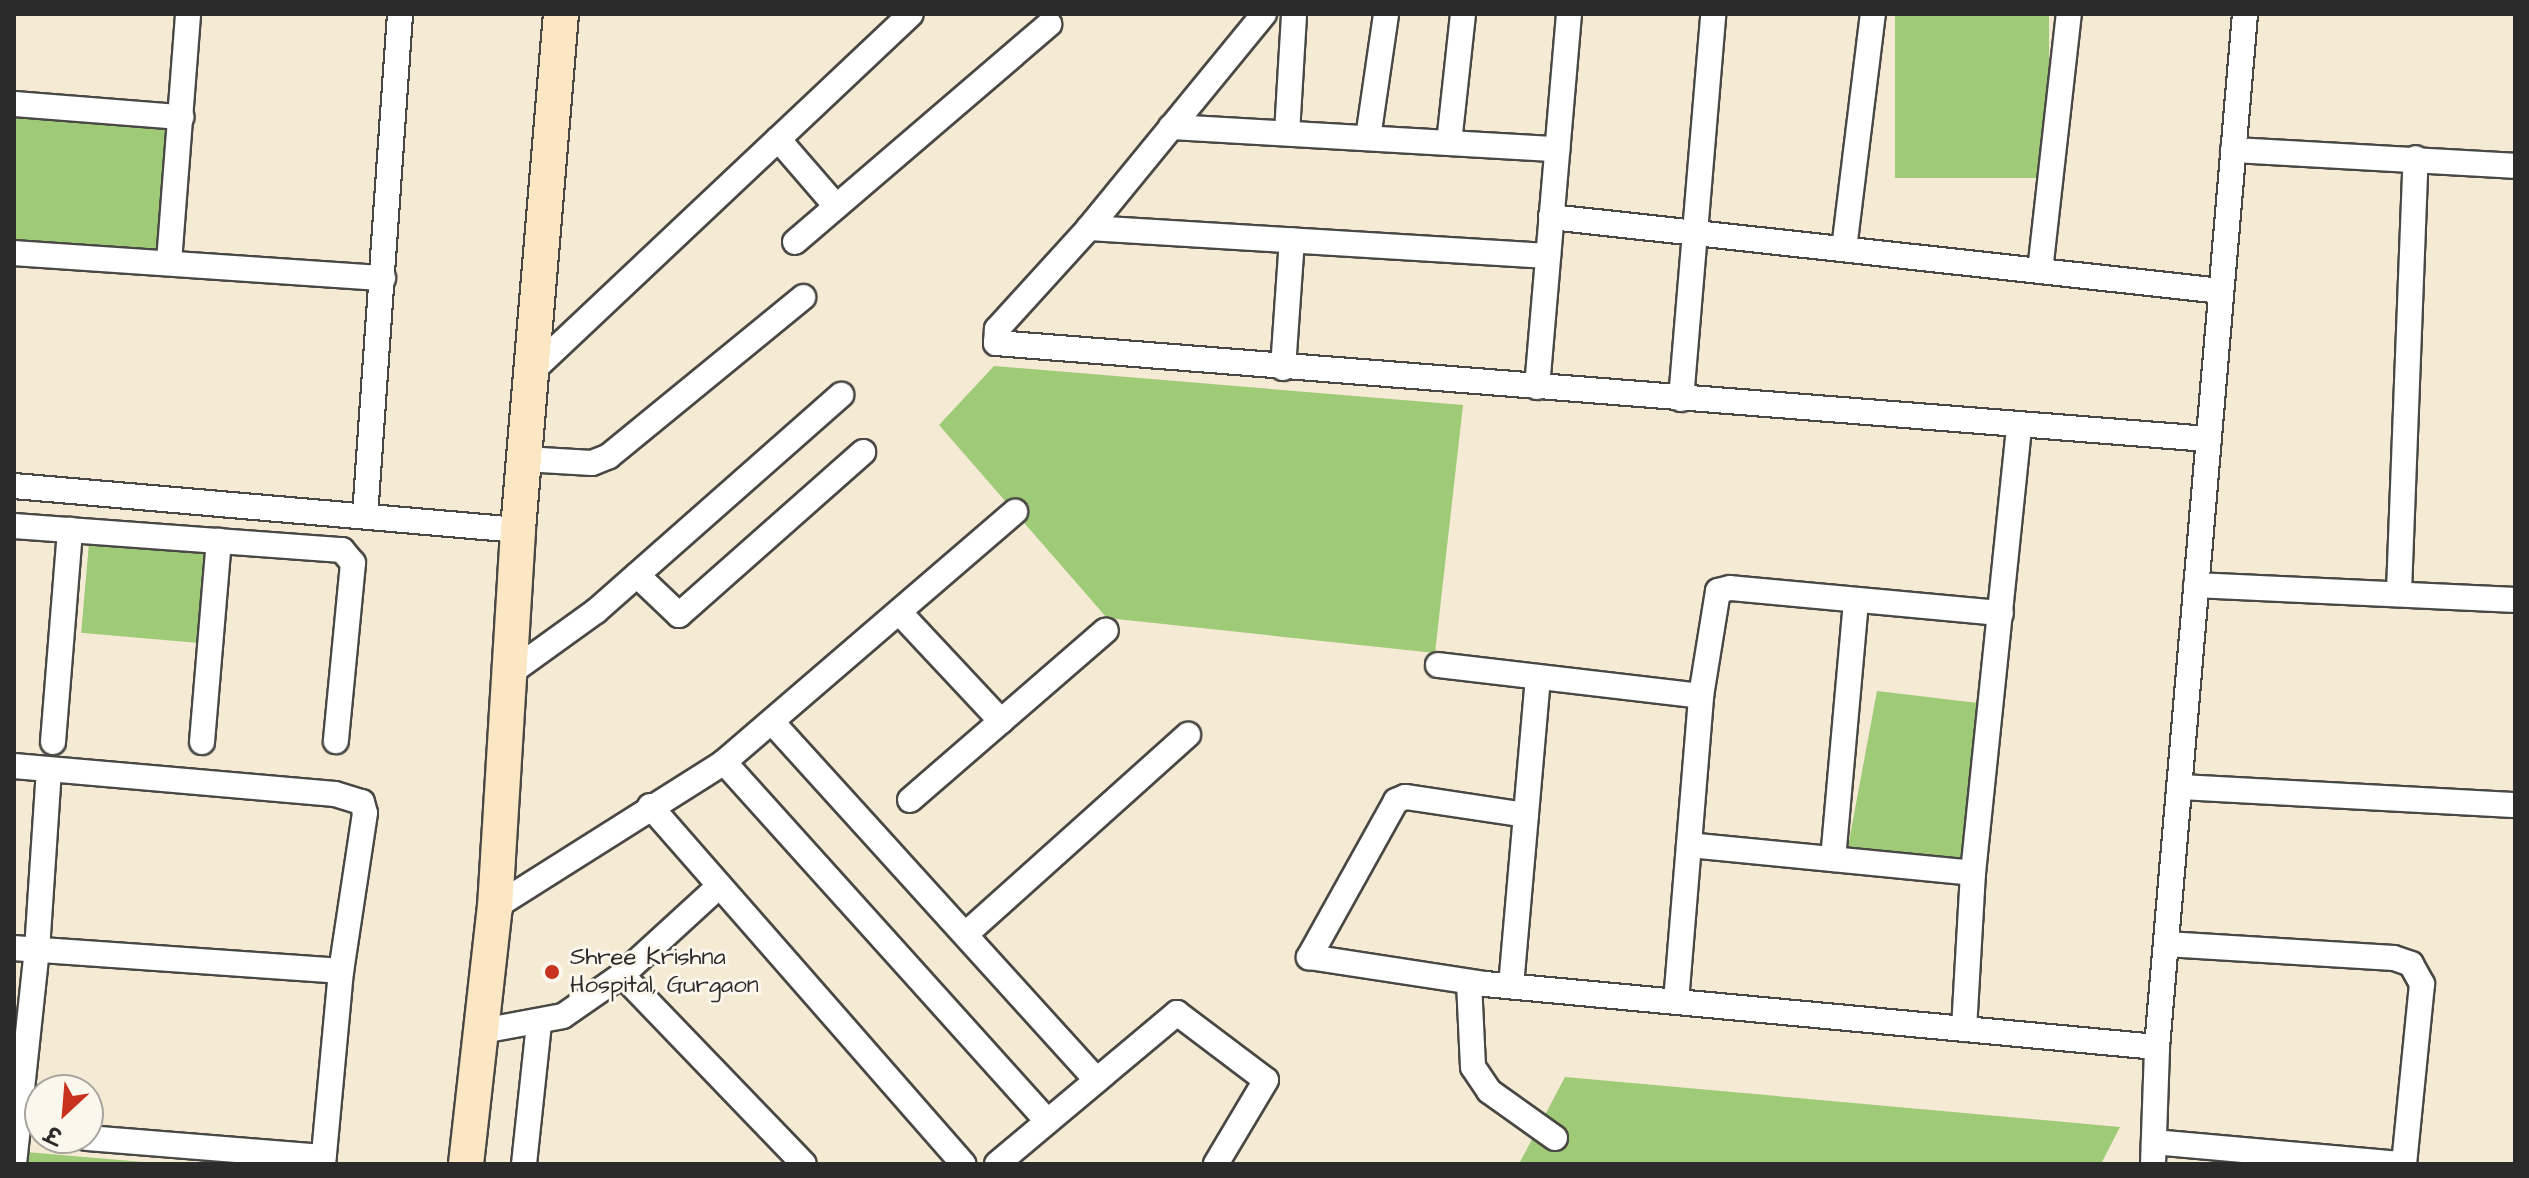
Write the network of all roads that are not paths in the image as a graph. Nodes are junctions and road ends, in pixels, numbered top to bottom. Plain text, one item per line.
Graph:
1 (188, 14) edge
2 (400, 14) edge
3 (561, 14) edge
4 (911, 14) edge
5 (1264, 14) edge
6 (1294, 14) edge
7 (1386, 14) edge
8 (1463, 14) edge
9 (1569, 14) edge
10 (1713, 14) edge
11 (1873, 14) edge
12 (2069, 14) edge
13 (2245, 14) edge
14 (1049, 24) dead end
15 (14, 104) edge
16 (181, 117) junction
17 (1171, 127) junction
18 (1287, 133) junction
19 (1368, 138) junction
20 (778, 139) junction
21 (1449, 143) junction
22 (1557, 149) junction
23 (2233, 150) junction
24 (2416, 158) junction
25 (2515, 166) edge
26 (836, 206) junction
27 (1551, 217) junction
28 (1089, 228) junction
29 (1695, 233) junction
30 (1292, 240) junction
31 (795, 242) dead end
32 (1844, 249) junction
33 (14, 253) edge
34 (1548, 256) junction
35 (169, 262) junction
36 (2040, 271) junction
37 (383, 278) junction
38 (2221, 291) junction
39 (803, 297) dead end
40 (1283, 368) junction
41 (530, 373) junction
42 (1537, 387) junction
43 (841, 395) dead end
44 (1681, 399) junction
45 (2019, 425) junction
46 (2209, 439) junction
47 (863, 452) dead end
48 (524, 459) junction
49 (14, 486) edge
50 (1015, 512) dead end
51 (365, 516) junction
52 (14, 526) edge
53 (70, 530) junction
54 (518, 530) junction
55 (219, 541) junction
56 (637, 575) junction
57 (2196, 585) junction
58 (2399, 591) junction
59 (2515, 600) edge
60 (1856, 601) junction
61 (900, 613) junction
62 (2001, 613) junction
63 (1106, 630) dead end
64 (1438, 665) dead end
65 (510, 673) junction
66 (1538, 678) junction
67 (1701, 696) junction
68 (1001, 721) junction
69 (772, 722) junction
70 (1188, 735) dead end
71 (336, 741) dead end
72 (53, 742) dead end
73 (202, 742) dead end
74 (724, 762) junction
75 (14, 766) edge
76 (49, 769) junction
77 (2179, 787) junction
78 (910, 800) dead end
79 (2515, 805) edge
80 (650, 806) junction
81 (1526, 815) junction
82 (1689, 845) junction
83 (1833, 859) junction
84 (1973, 873) junction
85 (717, 888) junction
86 (495, 907) junction
87 (967, 933) junction
88 (2166, 944) junction
89 (26, 949) edge
90 (341, 971) junction
91 (622, 975) junction
92 (1469, 982) junction
93 (1511, 986) junction
94 (1676, 1002) junction
95 (539, 1024) junction
96 (1964, 1029) junction
97 (477, 1032) junction
98 (2157, 1047) junction
99 (28, 1074) edge
100 (1096, 1079) junction
101 (1045, 1119) junction
102 (1555, 1138) dead end
103 (104, 1140) edge
104 (24, 1143) edge
105 (2153, 1153) edge
106 (323, 1161) edge
107 (14, 1164) edge
108 (466, 1164) edge
109 (524, 1164) edge
110 (804, 1164) edge
111 (963, 1164) edge
112 (997, 1164) edge
113 (1216, 1164) edge
114 (2403, 1164) edge

1 - 16 street
2 - 37 street
3 - 41 street
4 - 20 street
5 - 17 street
6 - 18 street
7 - 19 street
8 - 21 street
9 - 22 street
10 - 29 street
11 - 32 street
12 - 36 street
13 - 23 street
14 - 26 street
15 - 16 street
16 - 35 street
17 - 18 street
17 - 28 street
18 - 19 street
19 - 21 street
20 - 26 street
20 - 41 street
21 - 22 street
22 - 27 street
23 - 24 street
23 - 38 street
24 - 25 street
24 - 58 street
26 - 31 street
27 - 29 street
27 - 34 street
28 - 30 street
28 - 40 street
29 - 32 street
29 - 44 street
30 - 34 street
30 - 40 street
32 - 36 street
33 - 35 street
34 - 42 street
35 - 37 street
36 - 38 street
37 - 51 street
38 - 46 street
39 - 48 street
40 - 42 street
41 - 48 street
42 - 44 street
43 - 56 street
44 - 45 street
45 - 46 street
45 - 62 street
46 - 57 street
47 - 56 street
48 - 54 street
49 - 51 street
50 - 61 street
51 - 54 street
52 - 53 street
53 - 55 street
53 - 72 street
54 - 65 street
55 - 71 street
55 - 73 street
56 - 65 street
57 - 58 street
57 - 77 street
58 - 59 street
60 - 62 street
60 - 67 street
60 - 83 street
61 - 68 street
61 - 69 street
62 - 84 street
63 - 68 street
64 - 66 street
65 - 86 street
66 - 67 street
66 - 81 street
67 - 82 street
68 - 78 street
69 - 74 street
69 - 87 street
70 - 87 street
74 - 80 street
74 - 101 street
75 - 76 street
76 - 89 street
76 - 90 street
77 - 79 street
77 - 88 street
80 - 85 street
80 - 86 street
81 - 92 street
81 - 93 street
82 - 83 street
82 - 94 street
83 - 84 street
84 - 96 street
85 - 91 street
85 - 111 street
86 - 97 street
87 - 100 street
88 - 98 street
88 - 114 street
89 - 90 street
89 - 99 street
90 - 106 street
91 - 95 street
91 - 110 street
92 - 93 street
92 - 102 street
93 - 94 street
94 - 96 street
95 - 97 street
95 - 109 street
96 - 98 street
97 - 108 street
98 - 105 street
100 - 101 street
100 - 113 street
101 - 112 street
103 - 106 street
104 - 107 street
105 - 114 street

